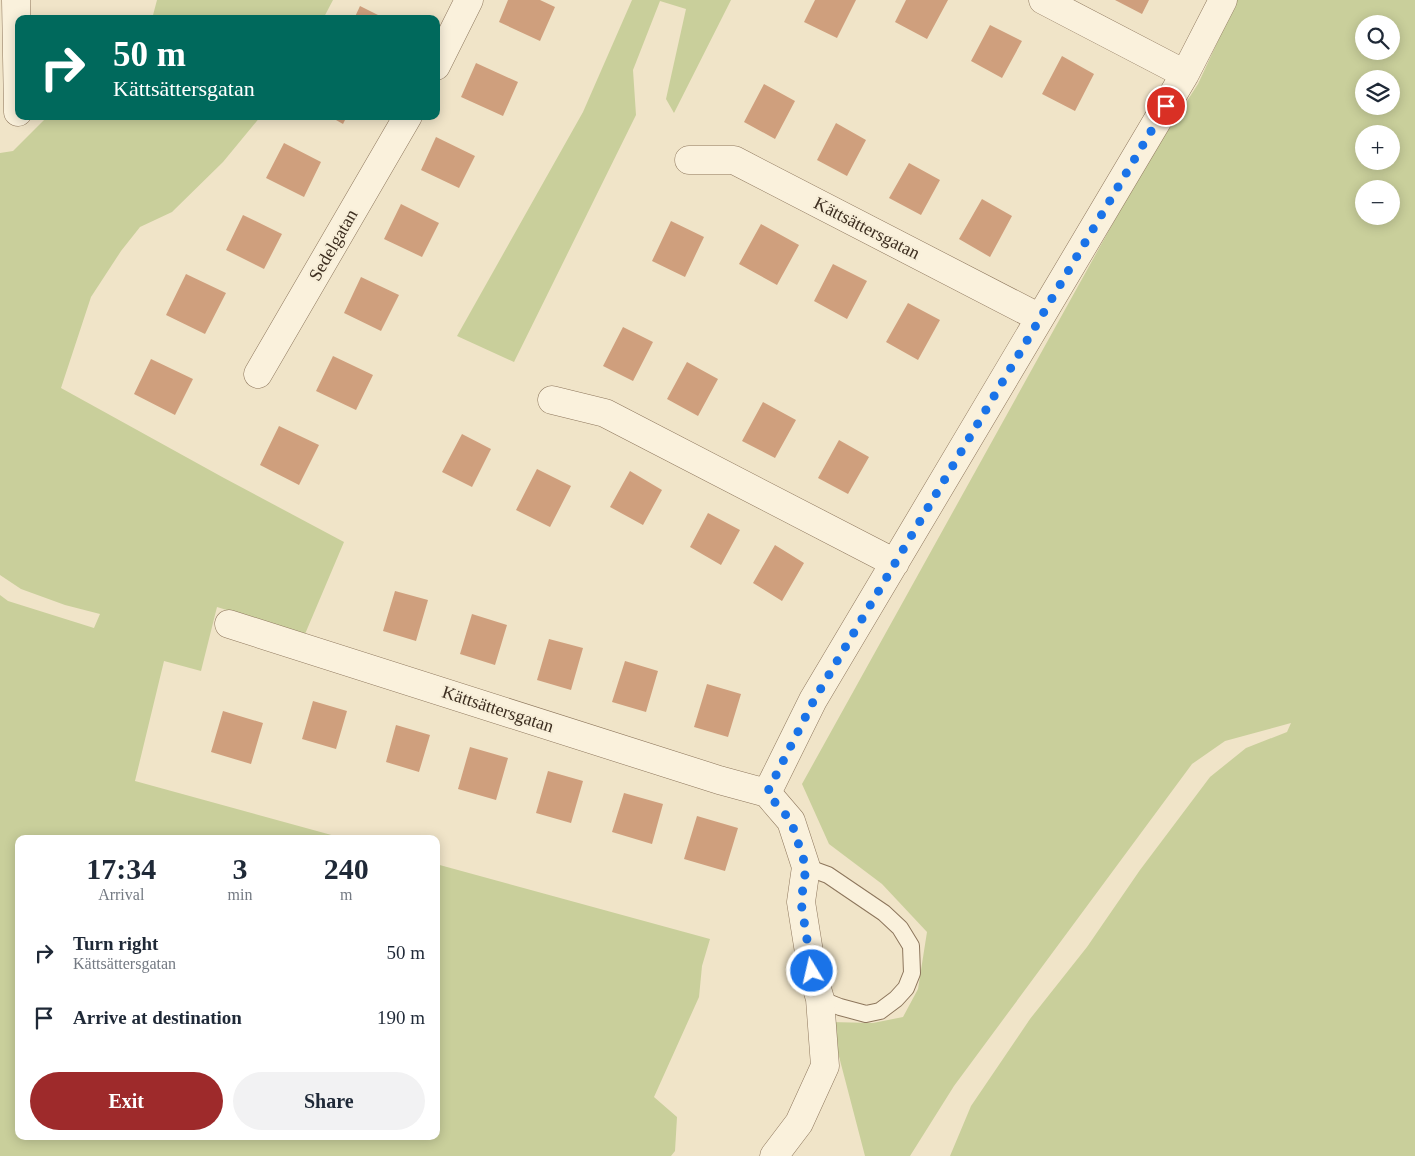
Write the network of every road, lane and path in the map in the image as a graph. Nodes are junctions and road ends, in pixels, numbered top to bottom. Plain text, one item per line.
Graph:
1 (16, 0) edge
2 (469, 0) edge
3 (1043, 0) edge
4 (1223, 0) edge
5 (16, 15) edge
6 (440, 58) edge
7 (1185, 74) junction
8 (406, 120) edge
9 (688, 160) dead end
10 (1040, 318) junction
11 (258, 374) dead end
12 (552, 400) dead end
13 (894, 563) junction
14 (229, 624) dead end
15 (767, 793) junction
16 (806, 867) junction
17 (820, 999) junction
18 (774, 1156) edge

1 - 5 street
2 - 6 street
3 - 7 street
4 - 7 street
7 - 10 street
8 - 11 street, Sedelgatan
9 - 10 street, Kättsättersgatan
10 - 13 street
12 - 13 street
13 - 15 street
14 - 15 street, Kättsättersgatan
15 - 16 street
16 - 17 street
16 - 17 lane
17 - 18 street

